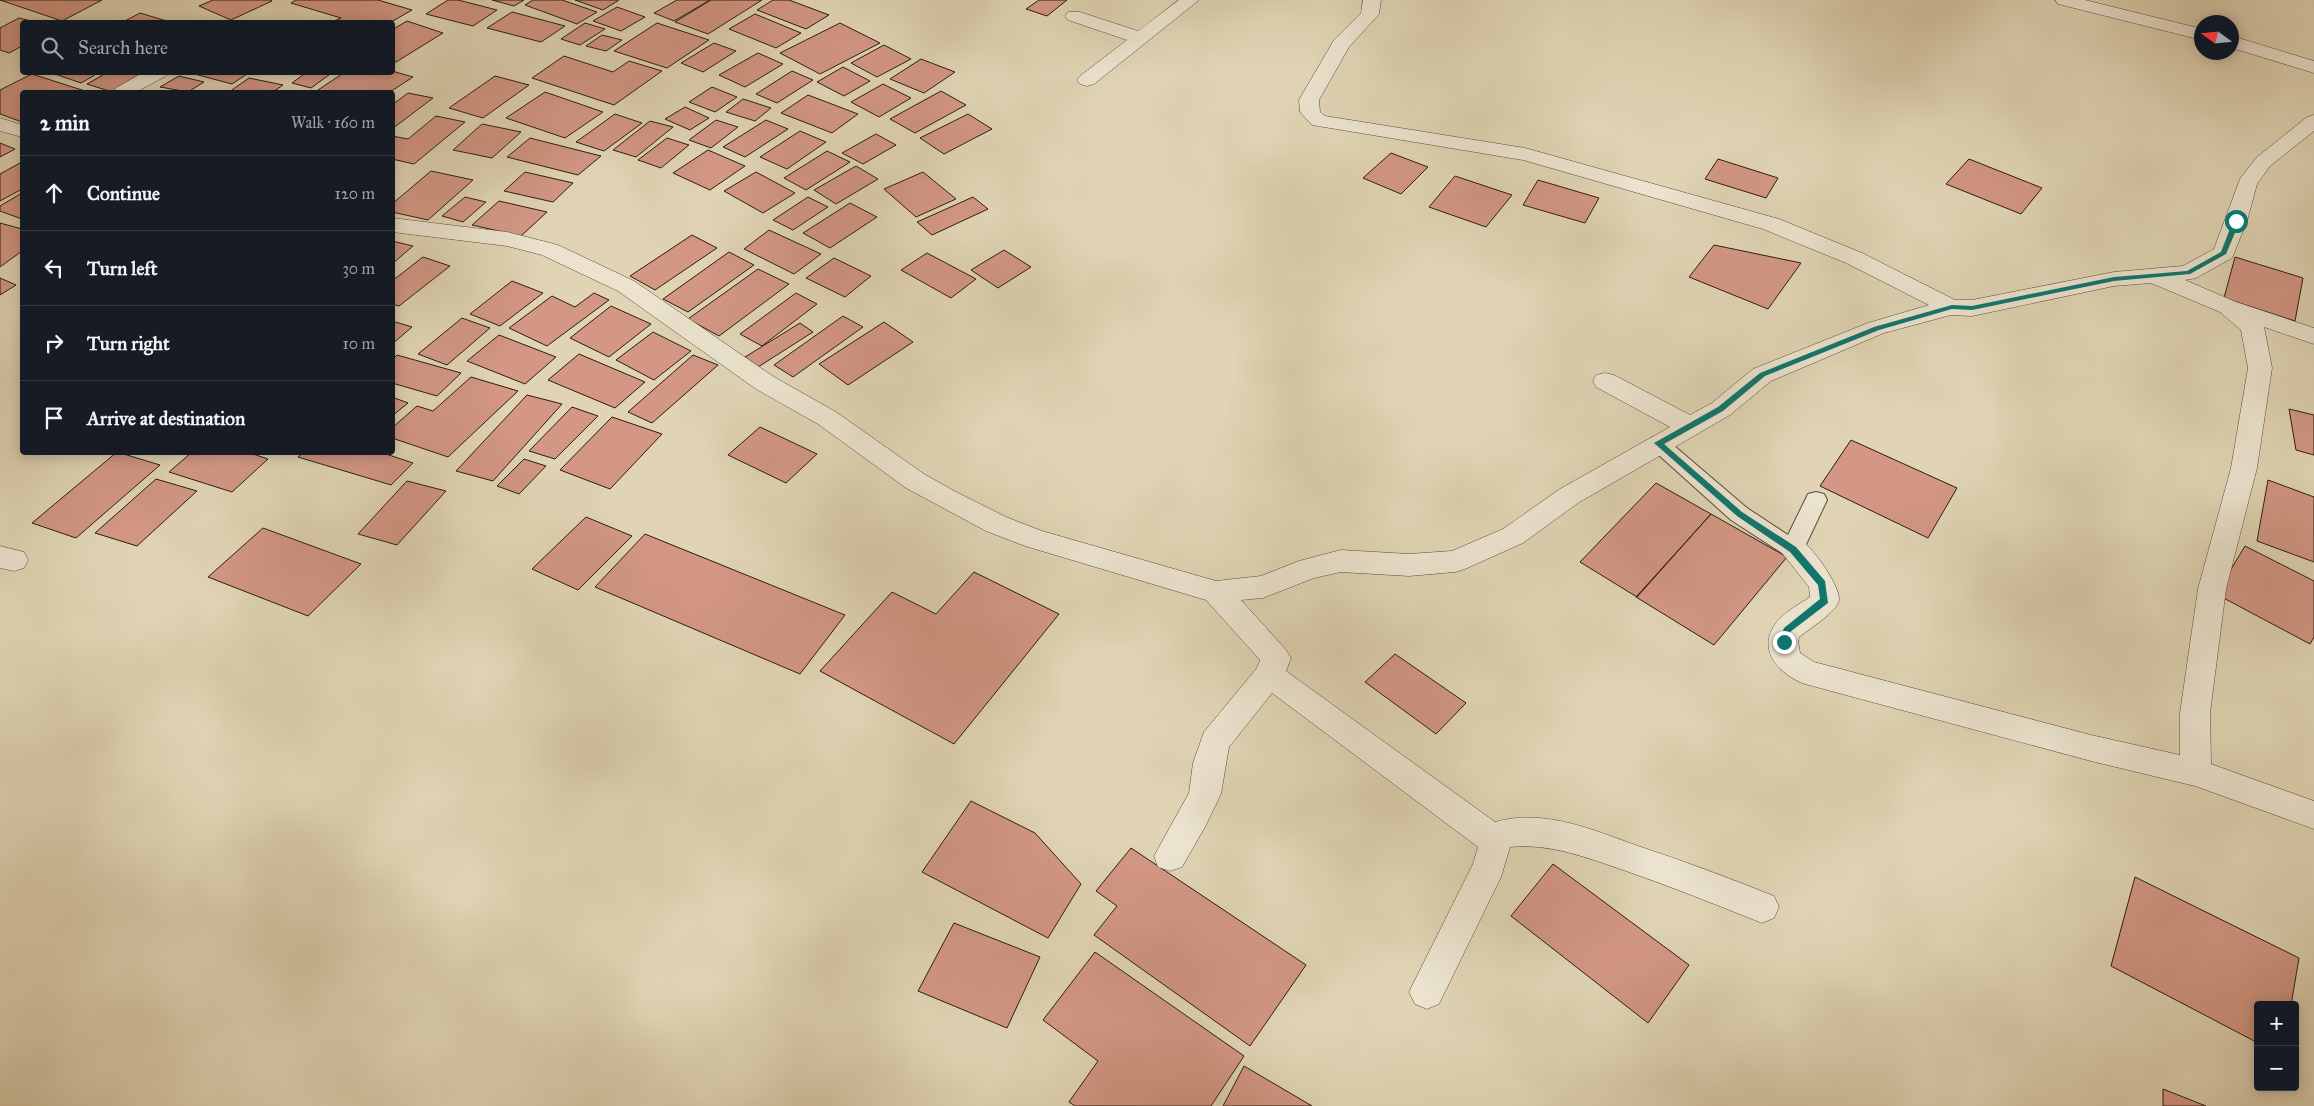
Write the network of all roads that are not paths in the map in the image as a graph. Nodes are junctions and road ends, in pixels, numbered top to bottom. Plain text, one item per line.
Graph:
1 (1190, 0) edge
2 (1372, 0) edge
3 (2064, 0) edge
4 (1074, 16) dead end
5 (2194, 33) edge
6 (1140, 38) junction
7 (2239, 44) edge
8 (2314, 67) edge
9 (153, 75) edge
10 (1087, 80) dead end
11 (126, 90) edge
12 (2314, 121) edge
13 (0, 124) edge
14 (20, 130) edge
15 (395, 224) edge
16 (2154, 277) junction
17 (2228, 306) junction
18 (1952, 307) junction
19 (2314, 336) edge
20 (1605, 381) dead end
21 (1690, 426) junction
22 (1658, 443) junction
23 (1816, 500) dead end
24 (1793, 549) junction
25 (1216, 592) junction
26 (1269, 675) junction
27 (2196, 772) junction
28 (2314, 815) edge
29 (1486, 834) junction
30 (1170, 856) dead end
31 (1762, 907) dead end
32 (1427, 992) dead end

1 - 6 street
2 - 18 street
3 - 5 street
4 - 6 street
6 - 10 street
7 - 8 street
9 - 11 street
12 - 16 street
13 - 14 street
15 - 25 street
16 - 17 street
16 - 18 street
17 - 19 street
17 - 27 street
18 - 21 street
20 - 21 street
21 - 22 street
22 - 24 lane
22 - 25 street
23 - 24 lane
24 - 27 street
25 - 26 street
26 - 29 street
26 - 30 street
27 - 28 street
29 - 31 street
29 - 32 street

